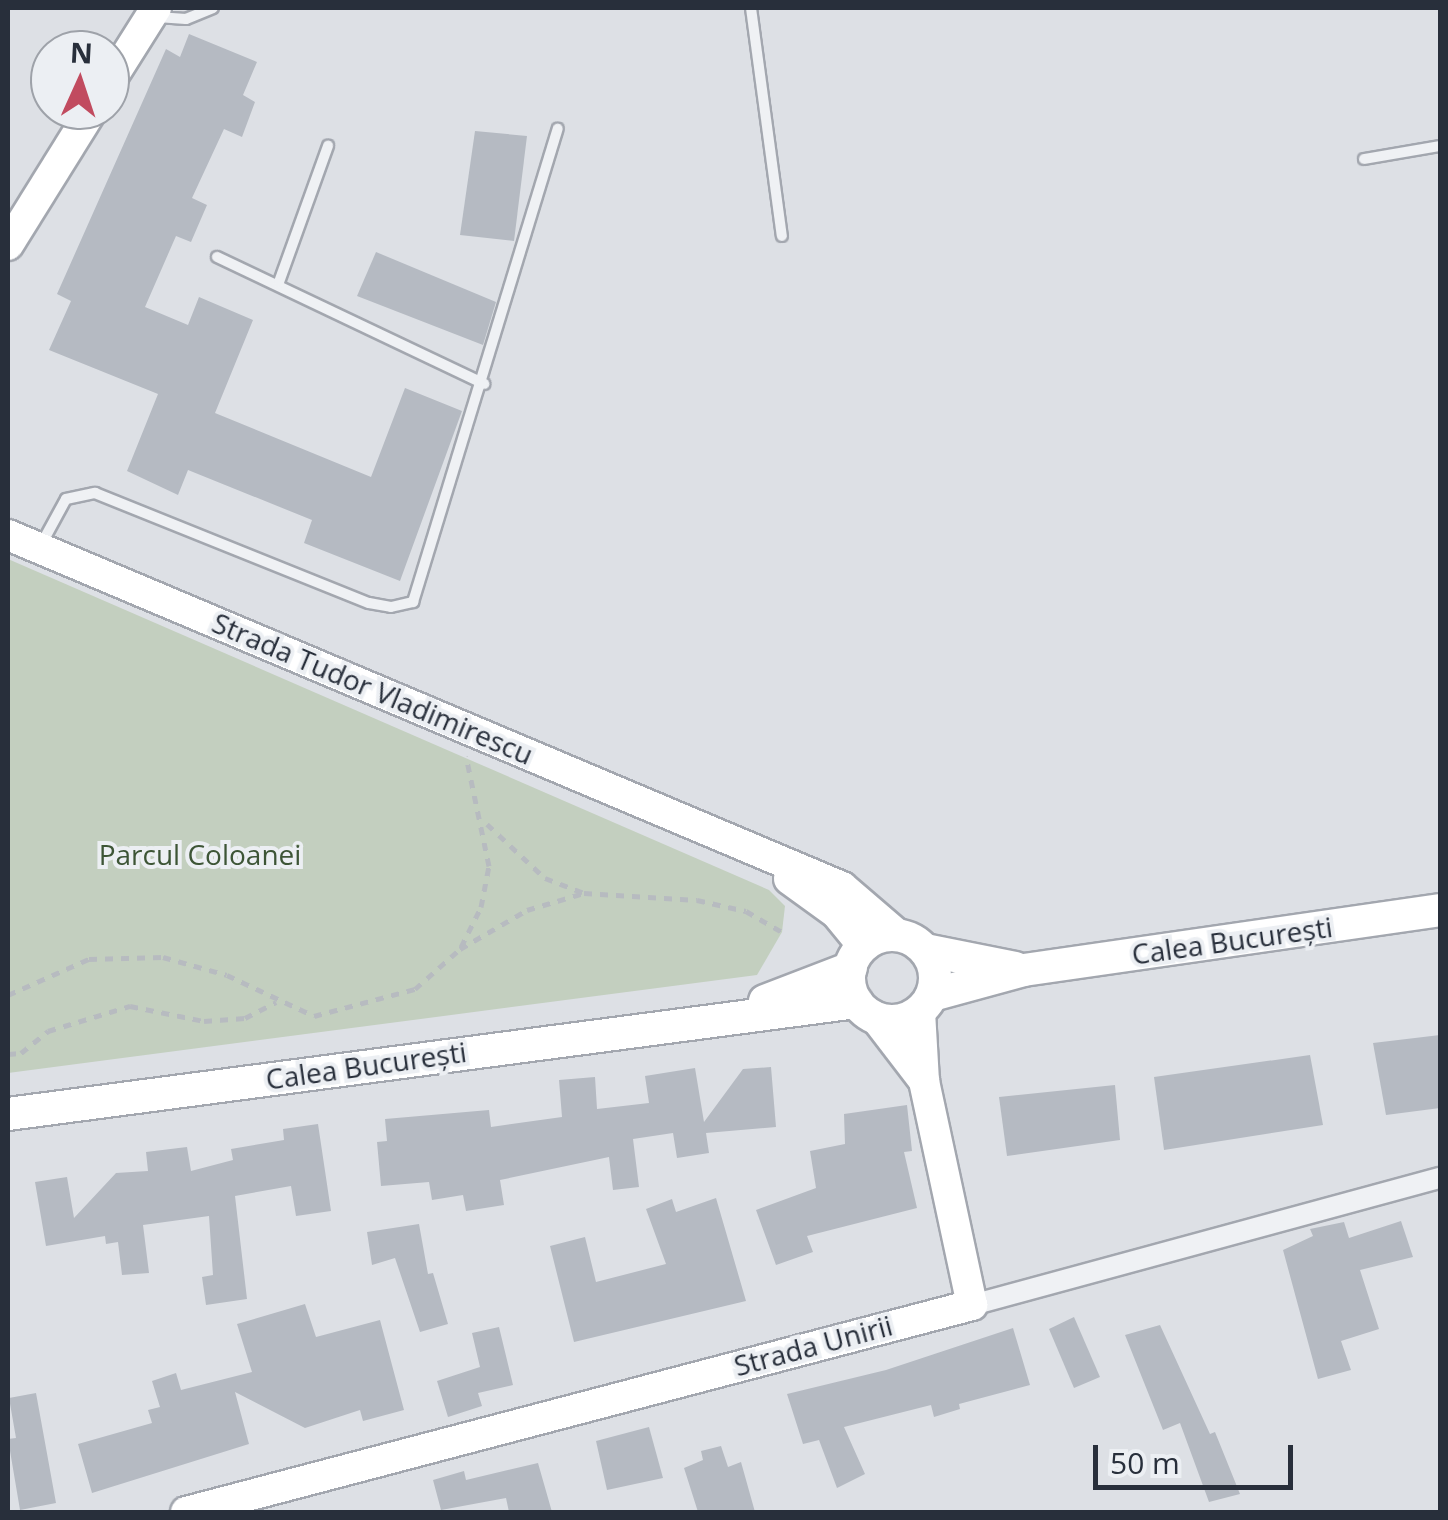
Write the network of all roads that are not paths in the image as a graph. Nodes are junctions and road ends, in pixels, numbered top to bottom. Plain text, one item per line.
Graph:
1 (212, 8) edge
2 (751, 8) edge
3 (153, 12) edge
4 (130, 49) edge
5 (558, 129) dead end
6 (80, 130) edge
7 (328, 146) dead end
8 (1440, 146) edge
9 (1364, 158) dead end
10 (782, 236) dead end
11 (8, 245) edge
12 (217, 257) dead end
13 (279, 282) junction
14 (484, 384) junction
15 (8, 536) edge
16 (39, 549) junction
17 (737, 843) junction
18 (1440, 910) edge
19 (912, 943) junction
20 (857, 957) junction
21 (1024, 970) junction
22 (926, 1003) junction
23 (866, 1009) junction
24 (724, 1017) junction
25 (924, 1081) junction
26 (8, 1114) edge
27 (1440, 1178) edge
28 (972, 1304) junction
29 (186, 1512) edge

1 - 3 lane
2 - 10 lane
3 - 4 main road
5 - 14 lane
6 - 11 main road
7 - 13 lane
8 - 9 lane
12 - 13 lane
13 - 14 lane
14 - 16 lane
15 - 16 main road, Strada Tudor Vladimirescu
16 - 17 main road, Strada Tudor Vladimirescu
17 - 19 main road, Strada Tudor Vladimirescu
17 - 20 main road, Strada Tudor Vladimirescu
18 - 21 main road, Calea București
19 - 20 main road, Calea București
19 - 21 main road, Calea București
19 - 22 main road
20 - 23 main road
20 - 24 main road, Calea București
21 - 22 main road, Calea București
22 - 23 main road, Calea București
22 - 25 main road
23 - 24 main road, Calea București
23 - 25 main road
24 - 26 main road, Calea București
25 - 28 main road
27 - 28 street, Strada Unirii
28 - 29 main road, Strada Unirii

